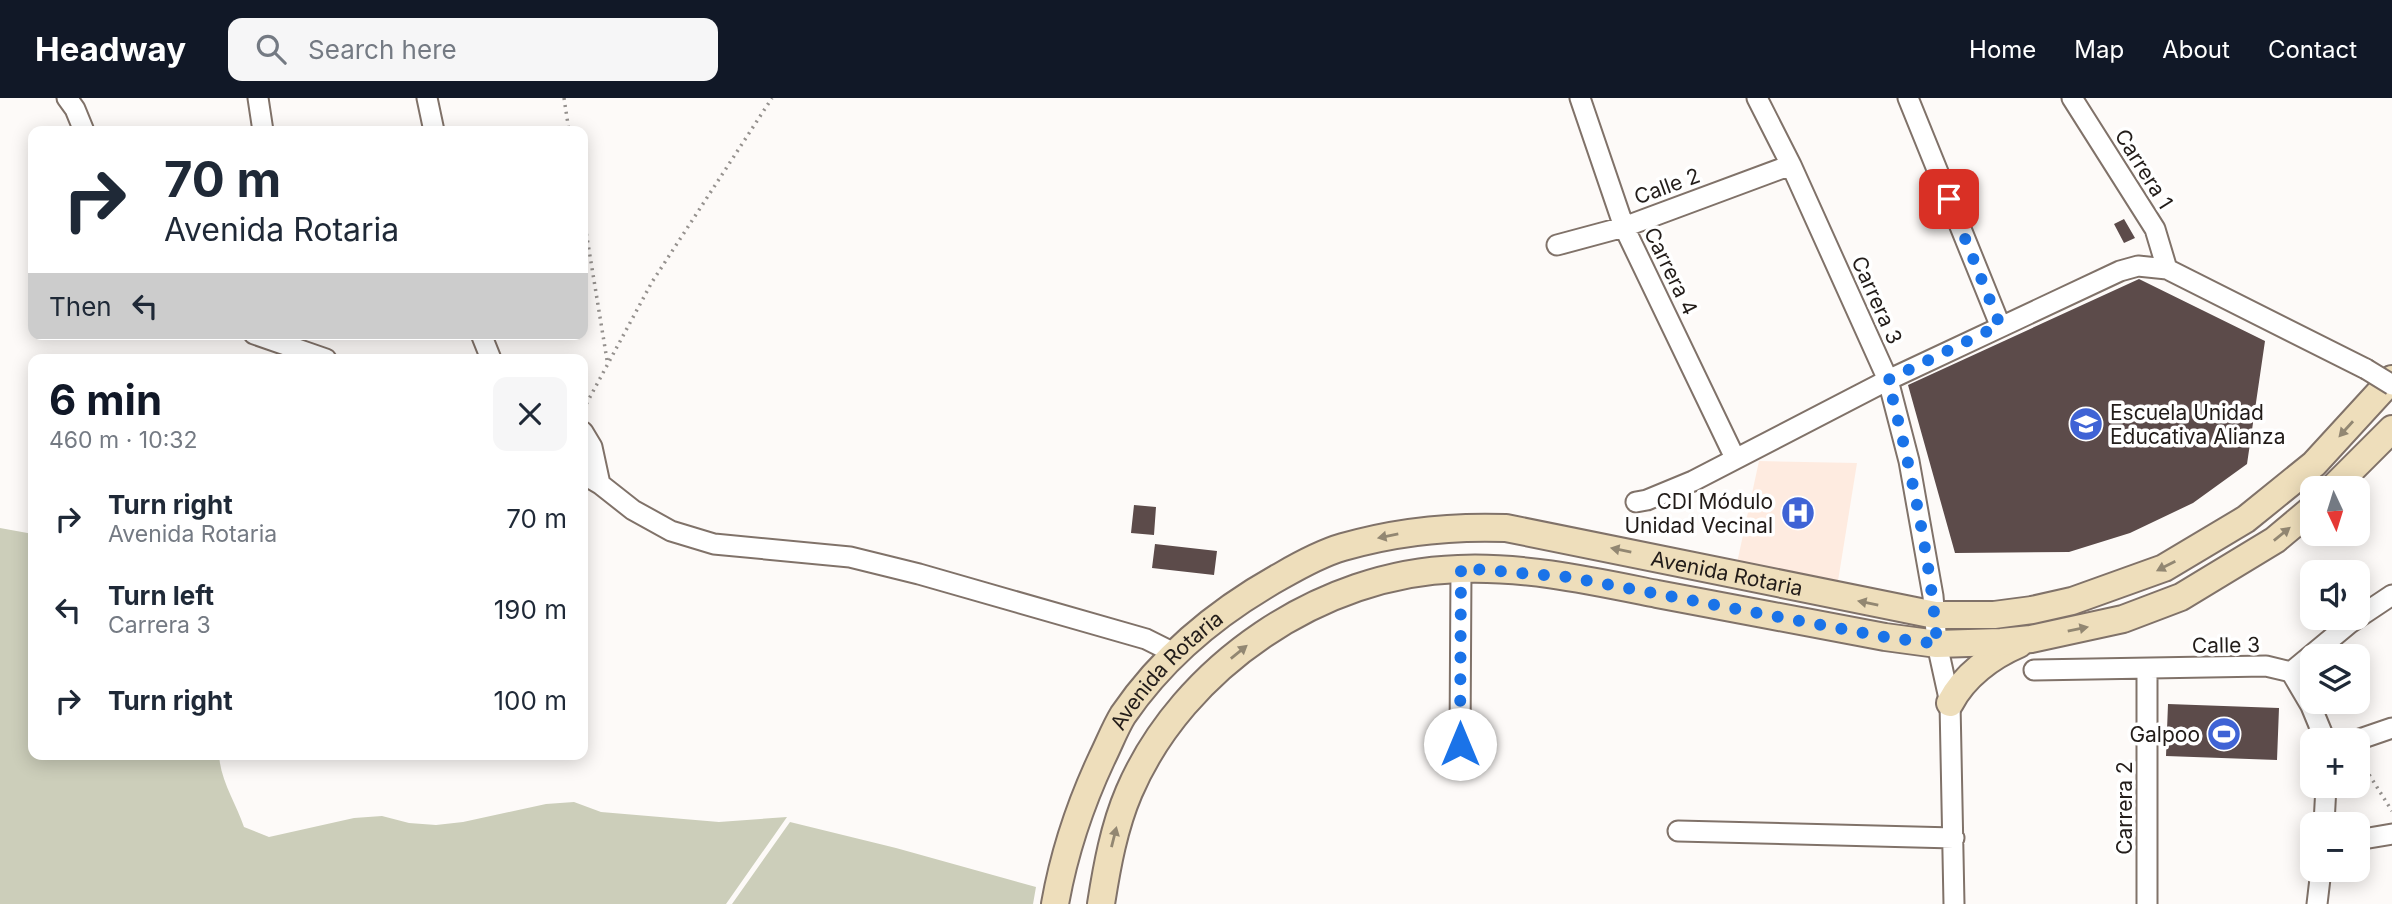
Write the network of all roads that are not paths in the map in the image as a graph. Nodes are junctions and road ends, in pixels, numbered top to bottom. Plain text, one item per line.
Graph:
1 (67, 98) edge
2 (258, 98) edge
3 (427, 98) edge
4 (1580, 98) edge
5 (1757, 98) edge
6 (1908, 98) edge
7 (2072, 98) edge
8 (82, 126) edge
9 (262, 126) edge
10 (433, 126) edge
11 (1791, 165) junction
12 (1624, 227) junction
13 (1557, 245) dead end
14 (2167, 269) junction
15 (2000, 325) junction
16 (271, 340) edge
17 (312, 354) edge
18 (2392, 379) edge
19 (1888, 380) junction
20 (2392, 386) edge
21 (2392, 429) edge
22 (588, 440) edge
23 (1735, 458) junction
24 (2345, 476) edge
25 (588, 477) edge
26 (600, 484) junction
27 (1642, 501) dead end
28 (2300, 519) edge
29 (1461, 568) junction
30 (2392, 595) edge
31 (1935, 615) junction
32 (2031, 639) junction
33 (1937, 644) junction
34 (1174, 653) junction
35 (2034, 670) dead end
36 (2147, 670) junction
37 (2291, 672) junction
38 (1950, 703) junction
39 (2320, 728) edge
40 (2392, 728) edge
41 (2370, 736) edge
42 (1460, 744) dead end
43 (1678, 831) dead end
44 (2392, 834) edge
45 (1954, 838) junction
46 (2370, 838) edge
47 (2320, 882) edge
48 (1055, 904) edge
49 (1101, 904) edge
50 (1955, 904) edge
51 (2147, 904) edge
52 (2317, 904) edge

1 - 8 street
2 - 9 street
3 - 10 street
4 - 12 street, Carrera 4
5 - 11 street, Carrera 3
6 - 15 street
7 - 14 street, Carrera 1
11 - 12 street, Calle 2
11 - 19 street, Carrera 3
12 - 13 street, Calle 2
12 - 23 street, Carrera 4
14 - 15 street
14 - 20 street, bridge
15 - 19 street
16 - 17 street
18 -> 31 main road, Avenida Rotaria
19 - 23 street
19 - 31 street, Carrera 3
21 - 24 main road
22 - 26 street
23 - 27 street
25 - 26 street
26 - 34 street
32 -> 28 main road, Avenida Rotaria
29 - 33 main road, Avenida Rotaria
29 - 42 street
49 -> 29 main road, Avenida Rotaria
30 - 37 street
31 - 33 street, Carrera 3
31 -> 34 main road, Avenida Rotaria
32 - 33 main road, Avenida Rotaria
32 - 38 main road
33 - 38 street, Carrera 3
34 - 48 main road, Avenida Rotaria
35 - 36 street, Calle 3
36 - 37 street, Calle 3
36 - 51 street, Carrera 2
37 - 39 street
38 - 45 street, Carrera 3
40 - 41 street
43 - 45 street
44 - 46 street
45 - 50 street, Carrera 3
47 - 52 street

